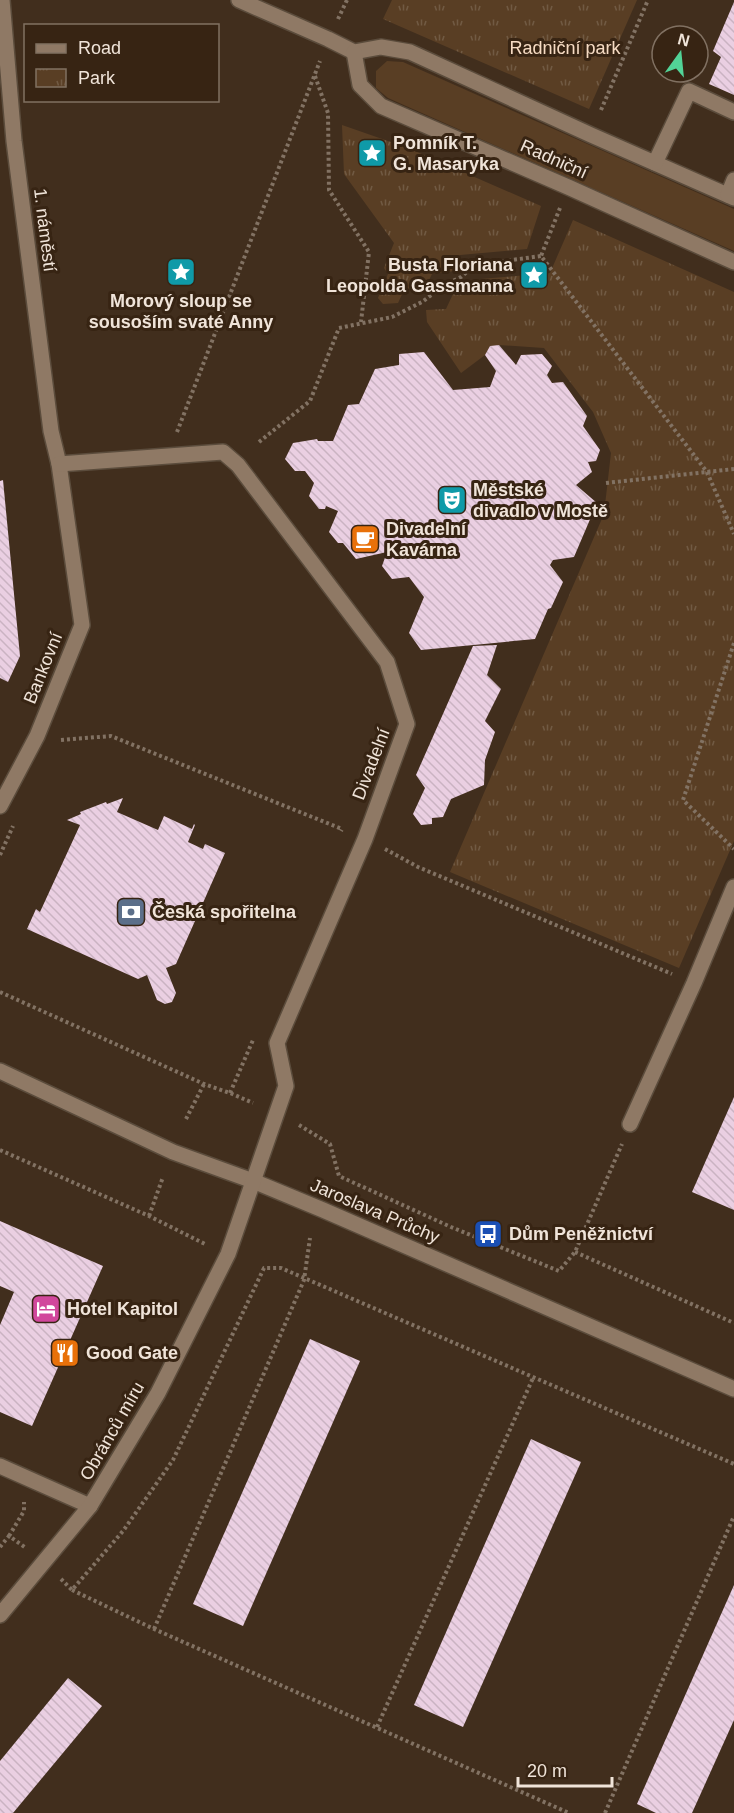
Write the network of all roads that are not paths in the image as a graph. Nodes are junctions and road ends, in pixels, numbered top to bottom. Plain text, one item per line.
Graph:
1 (2, 0) edge
2 (239, 0) edge
3 (354, 52) junction
4 (734, 112) edge
5 (655, 163) junction
6 (734, 180) edge
7 (731, 196) edge
8 (734, 262) edge
9 (59, 465) junction
10 (0, 806) edge
11 (734, 887) edge
12 (0, 1071) edge
13 (630, 1124) road end
14 (254, 1181) junction
15 (734, 1389) edge
16 (0, 1466) edge
17 (90, 1506) junction
18 (0, 1615) edge

1 - 9 street, 1. náměstí
2 - 3 street
3 - 5 street, Radniční
3 - 8 street, Radniční
4 - 5 street
5 - 7 street, Radniční
6 - 7 street
9 - 10 street, Bankovní
9 - 14 street, Divadelní
11 - 13 street
12 - 14 street, Jaroslava Průchy
14 - 15 street, Jaroslava Průchy
14 - 17 street, Obránců míru
16 - 17 street
17 - 18 street, Obránců míru

